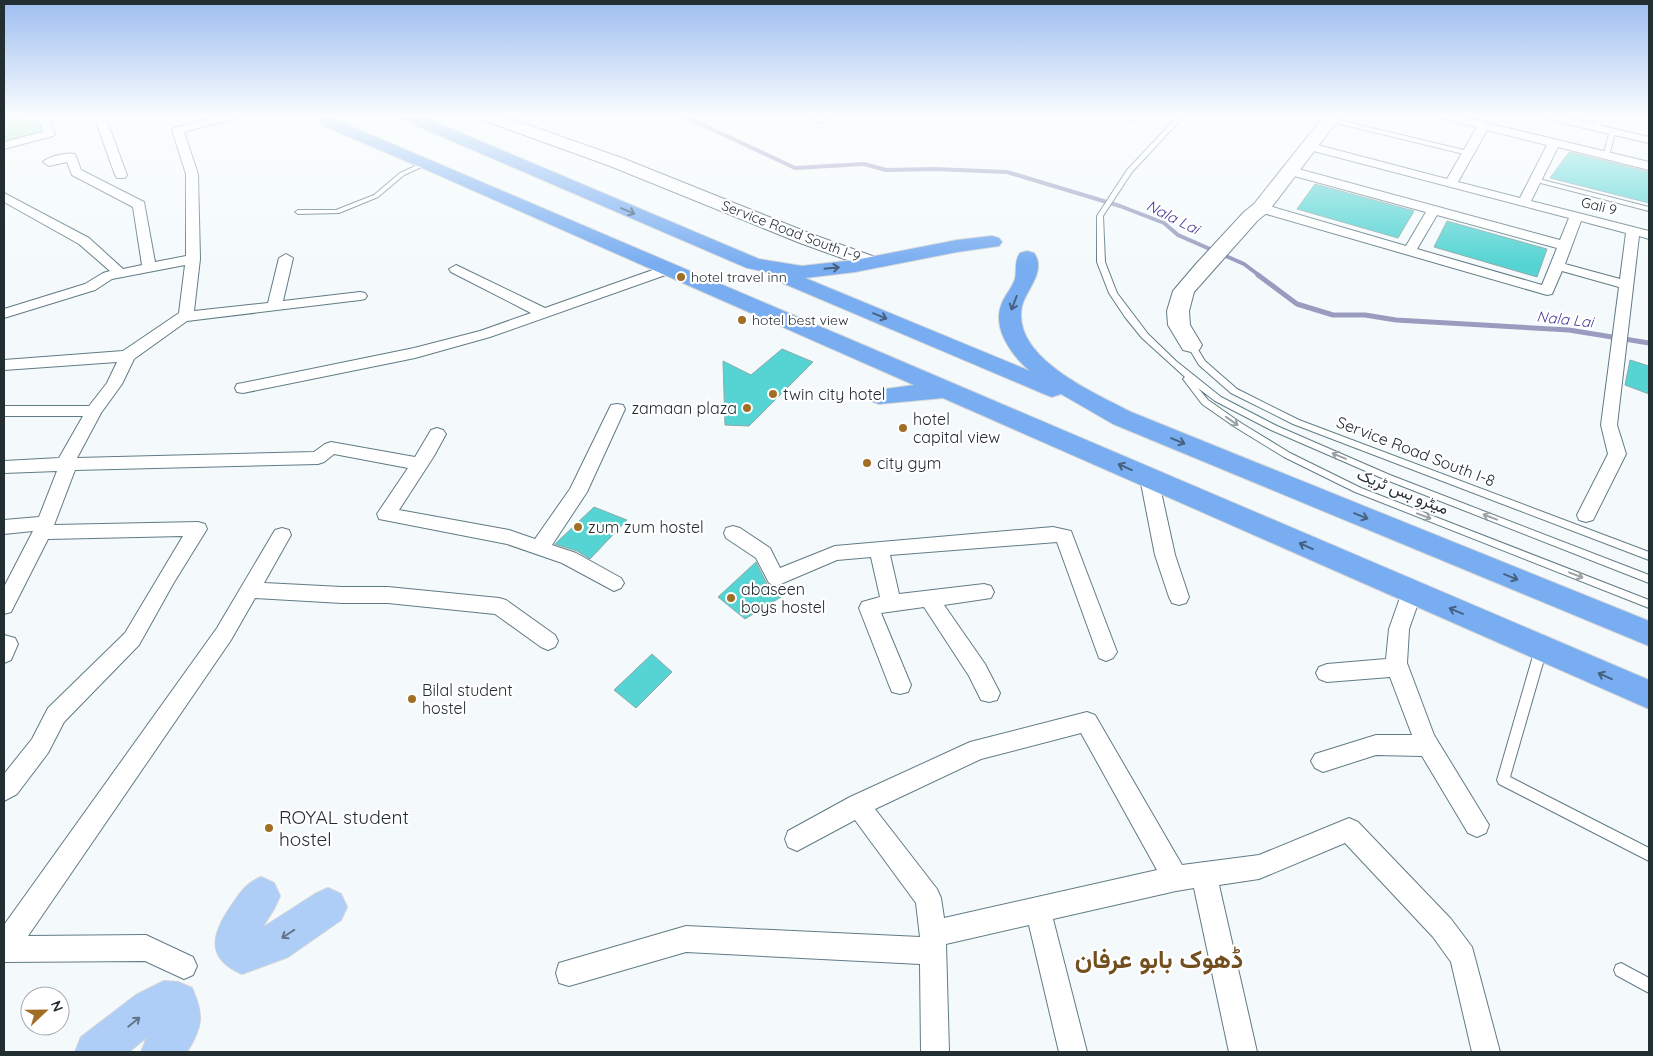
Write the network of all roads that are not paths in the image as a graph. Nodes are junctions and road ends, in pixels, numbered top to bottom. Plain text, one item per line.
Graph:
1 (74, 165) edge
2 (118, 165) edge
3 (189, 165) edge
4 (421, 165) edge
5 (431, 165) edge
6 (474, 165) edge
7 (496, 165) edge
8 (515, 165) edge
9 (622, 165) edge
10 (1134, 165) edge
11 (1296, 165) edge
12 (1381, 165) edge
13 (1458, 165) edge
14 (1543, 165) edge
15 (1291, 171) junction
16 (122, 175) dead end
17 (1535, 180) junction
18 (1445, 182) junction
19 (4, 197) edge
20 (1524, 202) junction
21 (1430, 209) junction
22 (1649, 209) edge
23 (298, 212) dead end
24 (1256, 212) junction
25 (1576, 216) junction
26 (1633, 231) junction
27 (1649, 235) edge
28 (992, 242) dead end
29 (1565, 246) junction
30 (1410, 250) junction
31 (1027, 257) dead end
32 (286, 258) dead end
33 (192, 259) junction
34 (872, 262) junction
35 (754, 264) junction
36 (1558, 266) junction
37 (150, 268) junction
38 (669, 269) junction
39 (456, 270) dead end
40 (121, 274) junction
41 (1626, 285) junction
42 (360, 296) dead end
43 (274, 307) junction
44 (4, 314) edge
45 (545, 314) junction
46 (184, 317) junction
47 (1191, 345) joint
48 (127, 356) junction
49 (1174, 363) junction
50 (4, 365) edge
51 (243, 388) dead end
52 (948, 390) junction
53 (880, 396) dead end
54 (617, 409) dead end
55 (4, 411) edge
56 (94, 411) junction
57 (1122, 418) junction
58 (437, 434) dead end
59 (65, 464) junction
60 (420, 464) junction
61 (4, 467) edge
62 (1149, 478) junction
63 (1586, 515) dead end
64 (4, 527) edge
65 (44, 528) junction
66 (733, 532) dead end
67 (282, 535) dead end
68 (540, 547) junction
69 (879, 549) junction
70 (1649, 556) edge
71 (1649, 579) edge
72 (614, 582) dead end
73 (250, 590) junction
74 (984, 592) dead end
75 (1412, 592) junction
76 (1179, 597) dead end
77 (929, 599) junction
78 (891, 603) junction
79 (1649, 604) edge
80 (4, 606) edge
81 (1649, 634) edge
82 (548, 641) dead end
83 (4, 644) edge
84 (1541, 648) junction
85 (1106, 652) dead end
86 (4, 654) edge
87 (1398, 667) junction
88 (1327, 673) dead end
89 (900, 685) dead end
90 (989, 692) dead end
91 (1649, 695) edge
92 (1429, 746) junction
93 (1323, 761) dead end
94 (4, 790) edge
95 (858, 805) junction
96 (1477, 825) dead end
97 (797, 839) dead end
98 (1649, 855) edge
99 (1204, 874) junction
100 (1176, 878) junction
101 (261, 896) dead end
102 (328, 907) dead end
103 (1038, 910) junction
104 (933, 943) junction
105 (4, 948) edge
106 (184, 966) dead end
107 (1621, 970) dead end
108 (569, 973) dead end
109 (1649, 986) edge
110 (96, 1052) edge
111 (162, 1052) edge
112 (935, 1052) edge
113 (1073, 1052) edge
114 (1243, 1052) edge
115 (1486, 1052) edge

1 - 37 street
2 - 16 street
3 - 33 street
4 - 23 lane
5 - 38 highway
6 - 7 highway
8 -> 35 highway
9 - 34 street, Service Road South I-9
10 - 49 lane, میٹرو بس ٹریک
11 - 15 street
12 - 18 street, Gali 9
13 - 18 street
14 - 17 street
15 - 21 street
15 - 24 street
17 - 20 street
17 - 22 lane
18 - 20 street, Gali 9
18 - 21 street
19 - 40 street
20 - 25 street, Gali 9
21 - 29 street
21 - 30 street
24 - 30 street
24 - 47 street
25 - 26 street, Gali 9
25 - 29 street
26 - 27 street, Gali 9
26 - 41 street
28 - 34 highway
29 - 36 street
30 - 36 street
31 -> 57 highway
32 - 43 street
33 - 37 street
33 - 46 street
35 -> 34 highway
35 -> 57 highway
36 - 41 street
37 - 40 street
38 - 45 street
38 - 52 highway
39 - 45 street
40 - 44 street
41 - 63 street
42 - 43 street
43 - 46 street
45 - 51 street
46 - 48 street
47 - 70 lane, Service Road South I-8
48 - 50 street
48 - 56 street
71 -> 49 lane, میٹرو بس ٹریک
49 -> 79 lane, میٹرو بس ٹریک
52 - 53 highway
62 -> 52 highway
54 - 68 street
55 - 56 street
56 - 59 street
57 -> 81 highway
58 - 60 street
59 - 60 street
59 - 61 street
59 - 65 street
60 - 68 street
75 -> 62 highway
62 - 76 street
64 - 65 street
65 - 80 street
65 - 94 street
66 - 69 street
67 - 73 street
68 - 72 street
69 - 78 street
69 - 85 street
73 - 82 street
73 - 105 street
74 - 77 street
84 -> 75 highway
75 - 87 street
77 - 78 street
77 - 90 street
78 - 89 street
83 - 86 street
91 -> 84 highway
84 - 98 lane
87 - 88 street
87 - 92 street
92 - 93 street
92 - 96 street
95 - 97 street
95 - 100 street
95 - 104 street
99 - 100 street
99 - 114 street
99 - 115 street
100 - 103 street
102 -> 101 main road
103 - 104 street
103 - 113 street
104 - 108 street
104 - 112 street
105 - 106 street
107 - 109 lane
110 -> 111 main road

